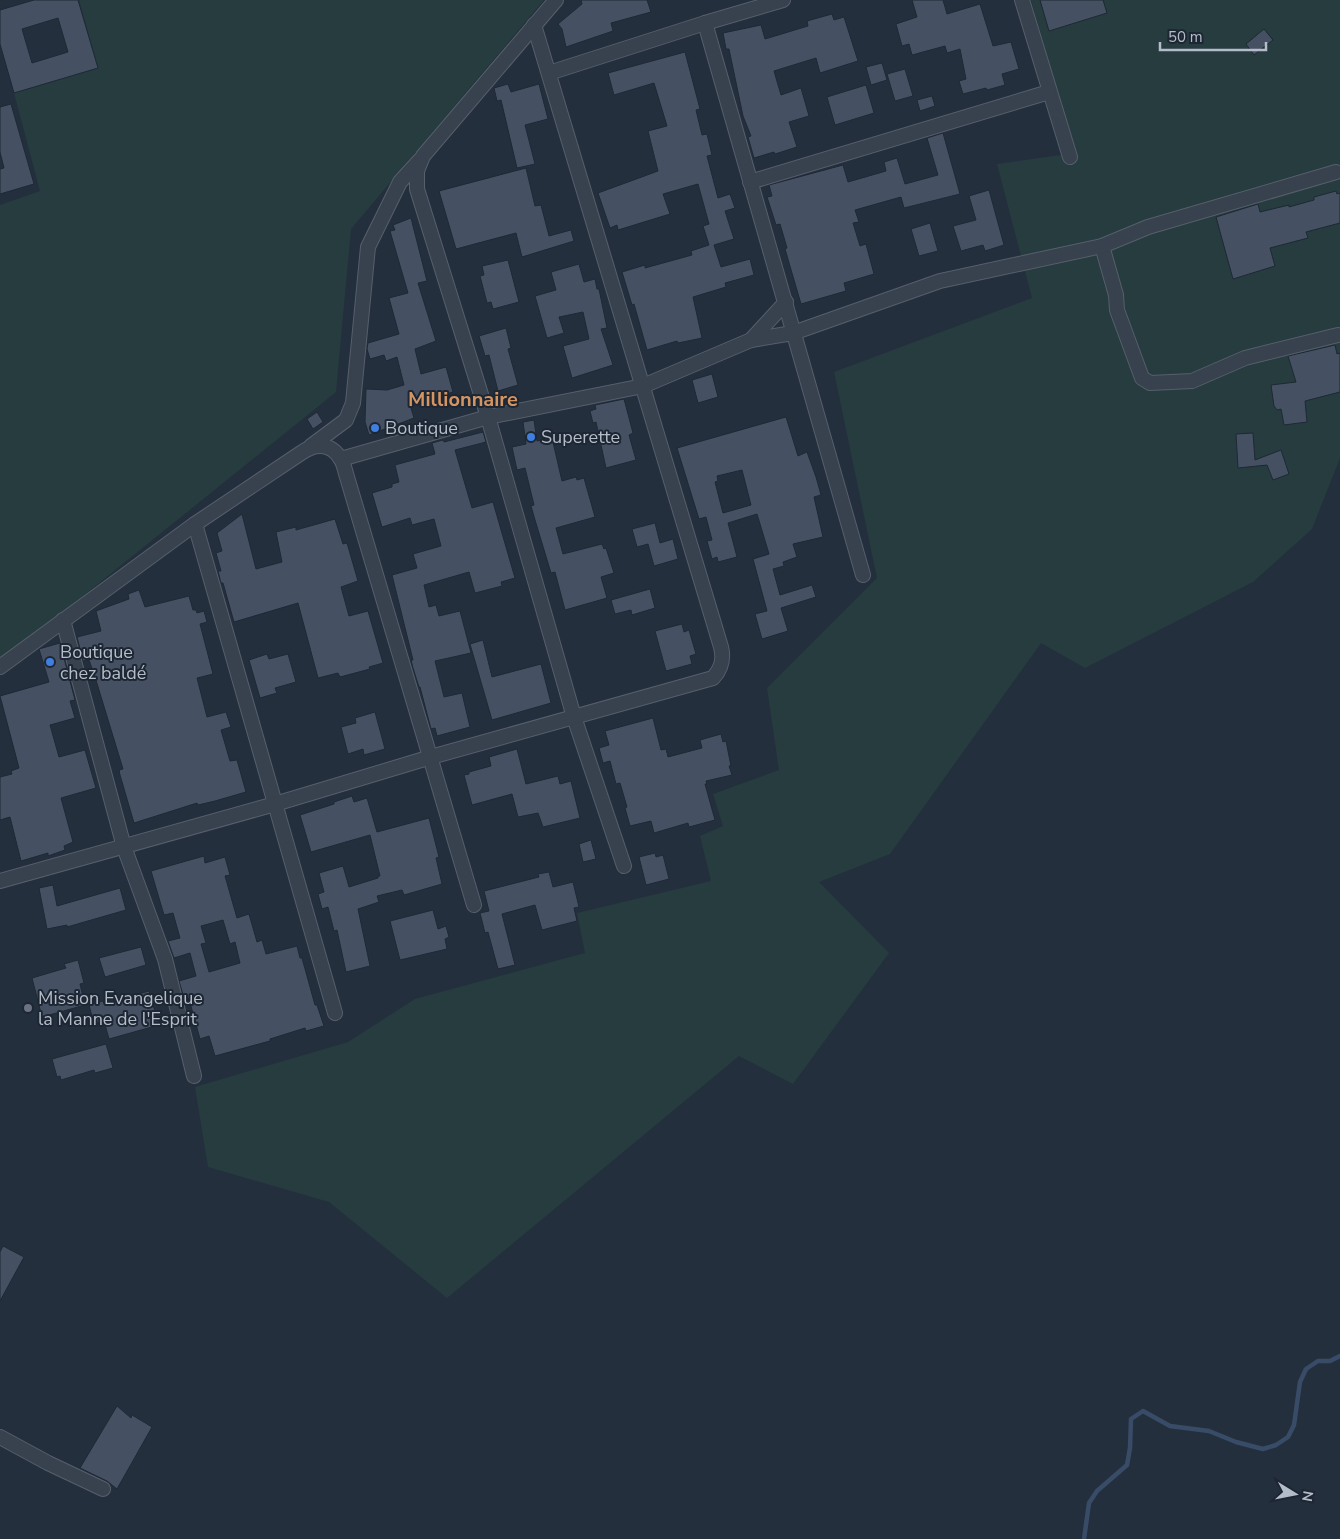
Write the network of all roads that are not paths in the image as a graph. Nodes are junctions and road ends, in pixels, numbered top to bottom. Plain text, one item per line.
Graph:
1 (556, 0) edge
2 (783, 0) edge
3 (1022, 0) edge
4 (705, 23) junction
5 (534, 25) junction
6 (549, 73) junction
7 (1049, 92) junction
8 (423, 156) junction
9 (1070, 157) dead end
10 (1336, 172) dead end
11 (750, 182) junction
12 (1102, 246) junction
13 (786, 302) junction
14 (793, 333) junction
15 (1338, 335) dead end
16 (751, 340) junction
17 (643, 386) junction
18 (488, 417) junction
19 (311, 446) junction
20 (341, 459) junction
21 (195, 524) junction
22 (863, 576) dead end
23 (63, 620) junction
24 (0, 667) edge
25 (574, 716) junction
26 (431, 757) junction
27 (275, 804) junction
28 (124, 847) junction
29 (624, 866) dead end
30 (0, 881) edge
31 (474, 905) dead end
32 (335, 1014) dead end
33 (194, 1076) dead end
34 (0, 1437) edge
35 (103, 1489) dead end

1 - 5 street
2 - 4 street
3 - 7 street
4 - 6 street
4 - 11 street
5 - 6 street
5 - 8 street
6 - 17 street
7 - 9 street
7 - 11 street
8 - 18 street
8 - 19 street
10 - 12 street
11 - 13 street
12 - 14 street
12 - 15 street
13 - 14 street
13 - 16 street
14 - 16 street
14 - 22 street
16 - 17 street
17 - 18 street
17 - 25 street
18 - 20 street
18 - 25 street
19 - 20 street
19 - 21 street
20 - 26 street
21 - 23 street
21 - 27 street
23 - 24 street
23 - 28 street
25 - 26 street
25 - 29 street
26 - 27 street
26 - 31 street
27 - 28 street
27 - 32 street
28 - 30 street
28 - 33 street
34 - 35 street

